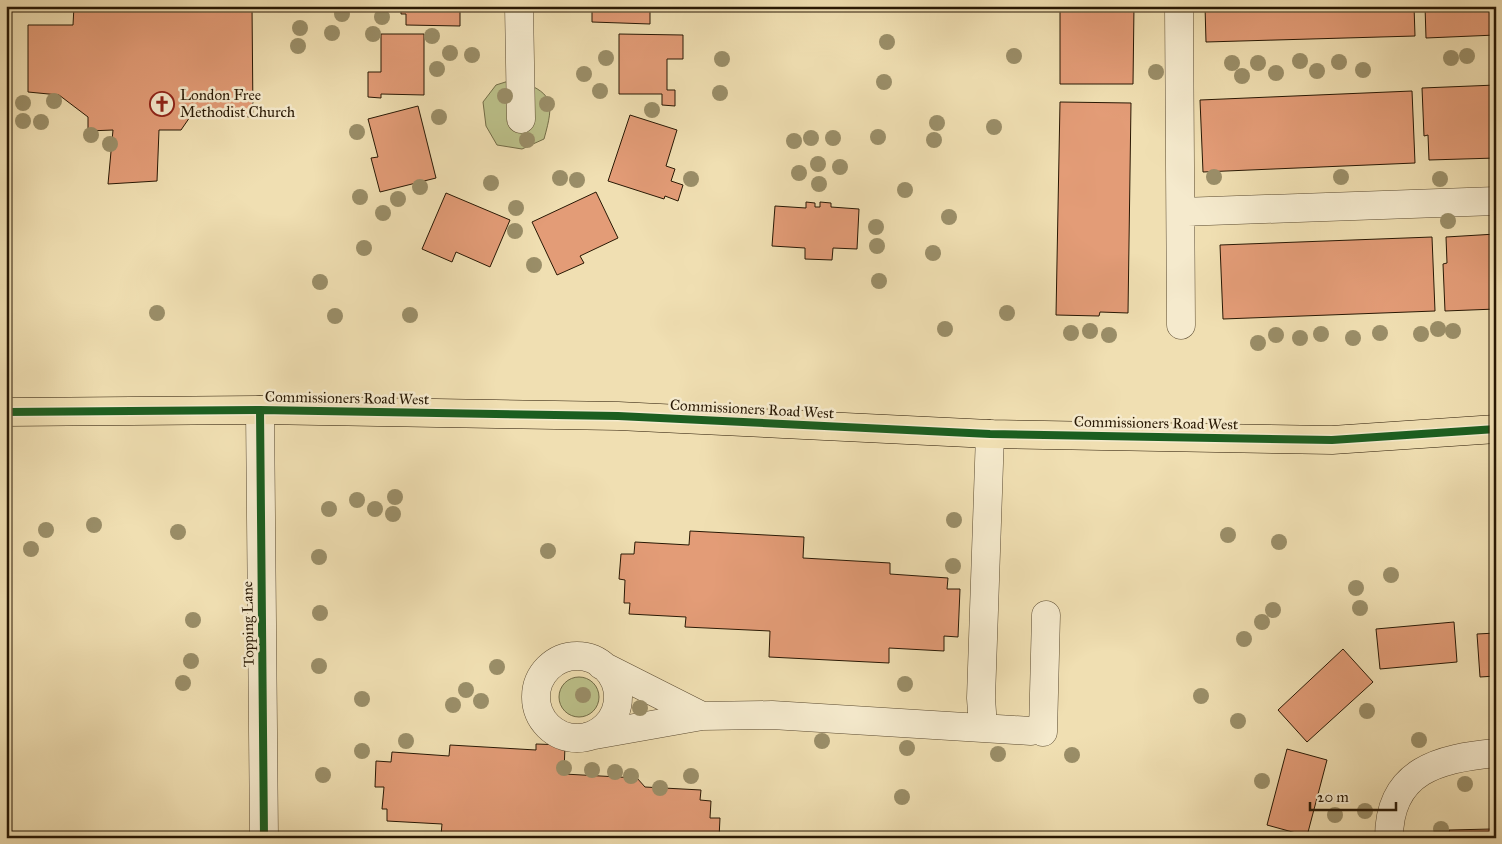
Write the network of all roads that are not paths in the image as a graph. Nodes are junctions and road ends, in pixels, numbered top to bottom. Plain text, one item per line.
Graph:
1 (519, 6) edge
2 (1179, 6) edge
3 (521, 119) dead end
4 (1496, 201) edge
5 (1180, 212) junction
6 (1181, 325) dead end
7 (260, 410) junction
8 (6, 412) edge
9 (1496, 429) edge
10 (990, 434) junction
11 (1046, 615) dead end
12 (601, 664) junction
13 (702, 716) junction
14 (983, 728) junction
15 (590, 736) junction
16 (1496, 754) edge
17 (264, 838) edge
18 (1389, 838) edge

1 - 3 street
2 - 5 street
4 - 5 street
5 - 6 street
7 - 8 main road, Commissioners Road West
7 - 10 main road, Commissioners Road West
7 - 17 street, Topping Lane
9 - 10 main road, Commissioners Road West
10 - 14 street
11 - 14 street
12 - 13 street
12 - 15 street
12 - 15 street
13 - 14 street
13 - 15 street
16 - 18 street

